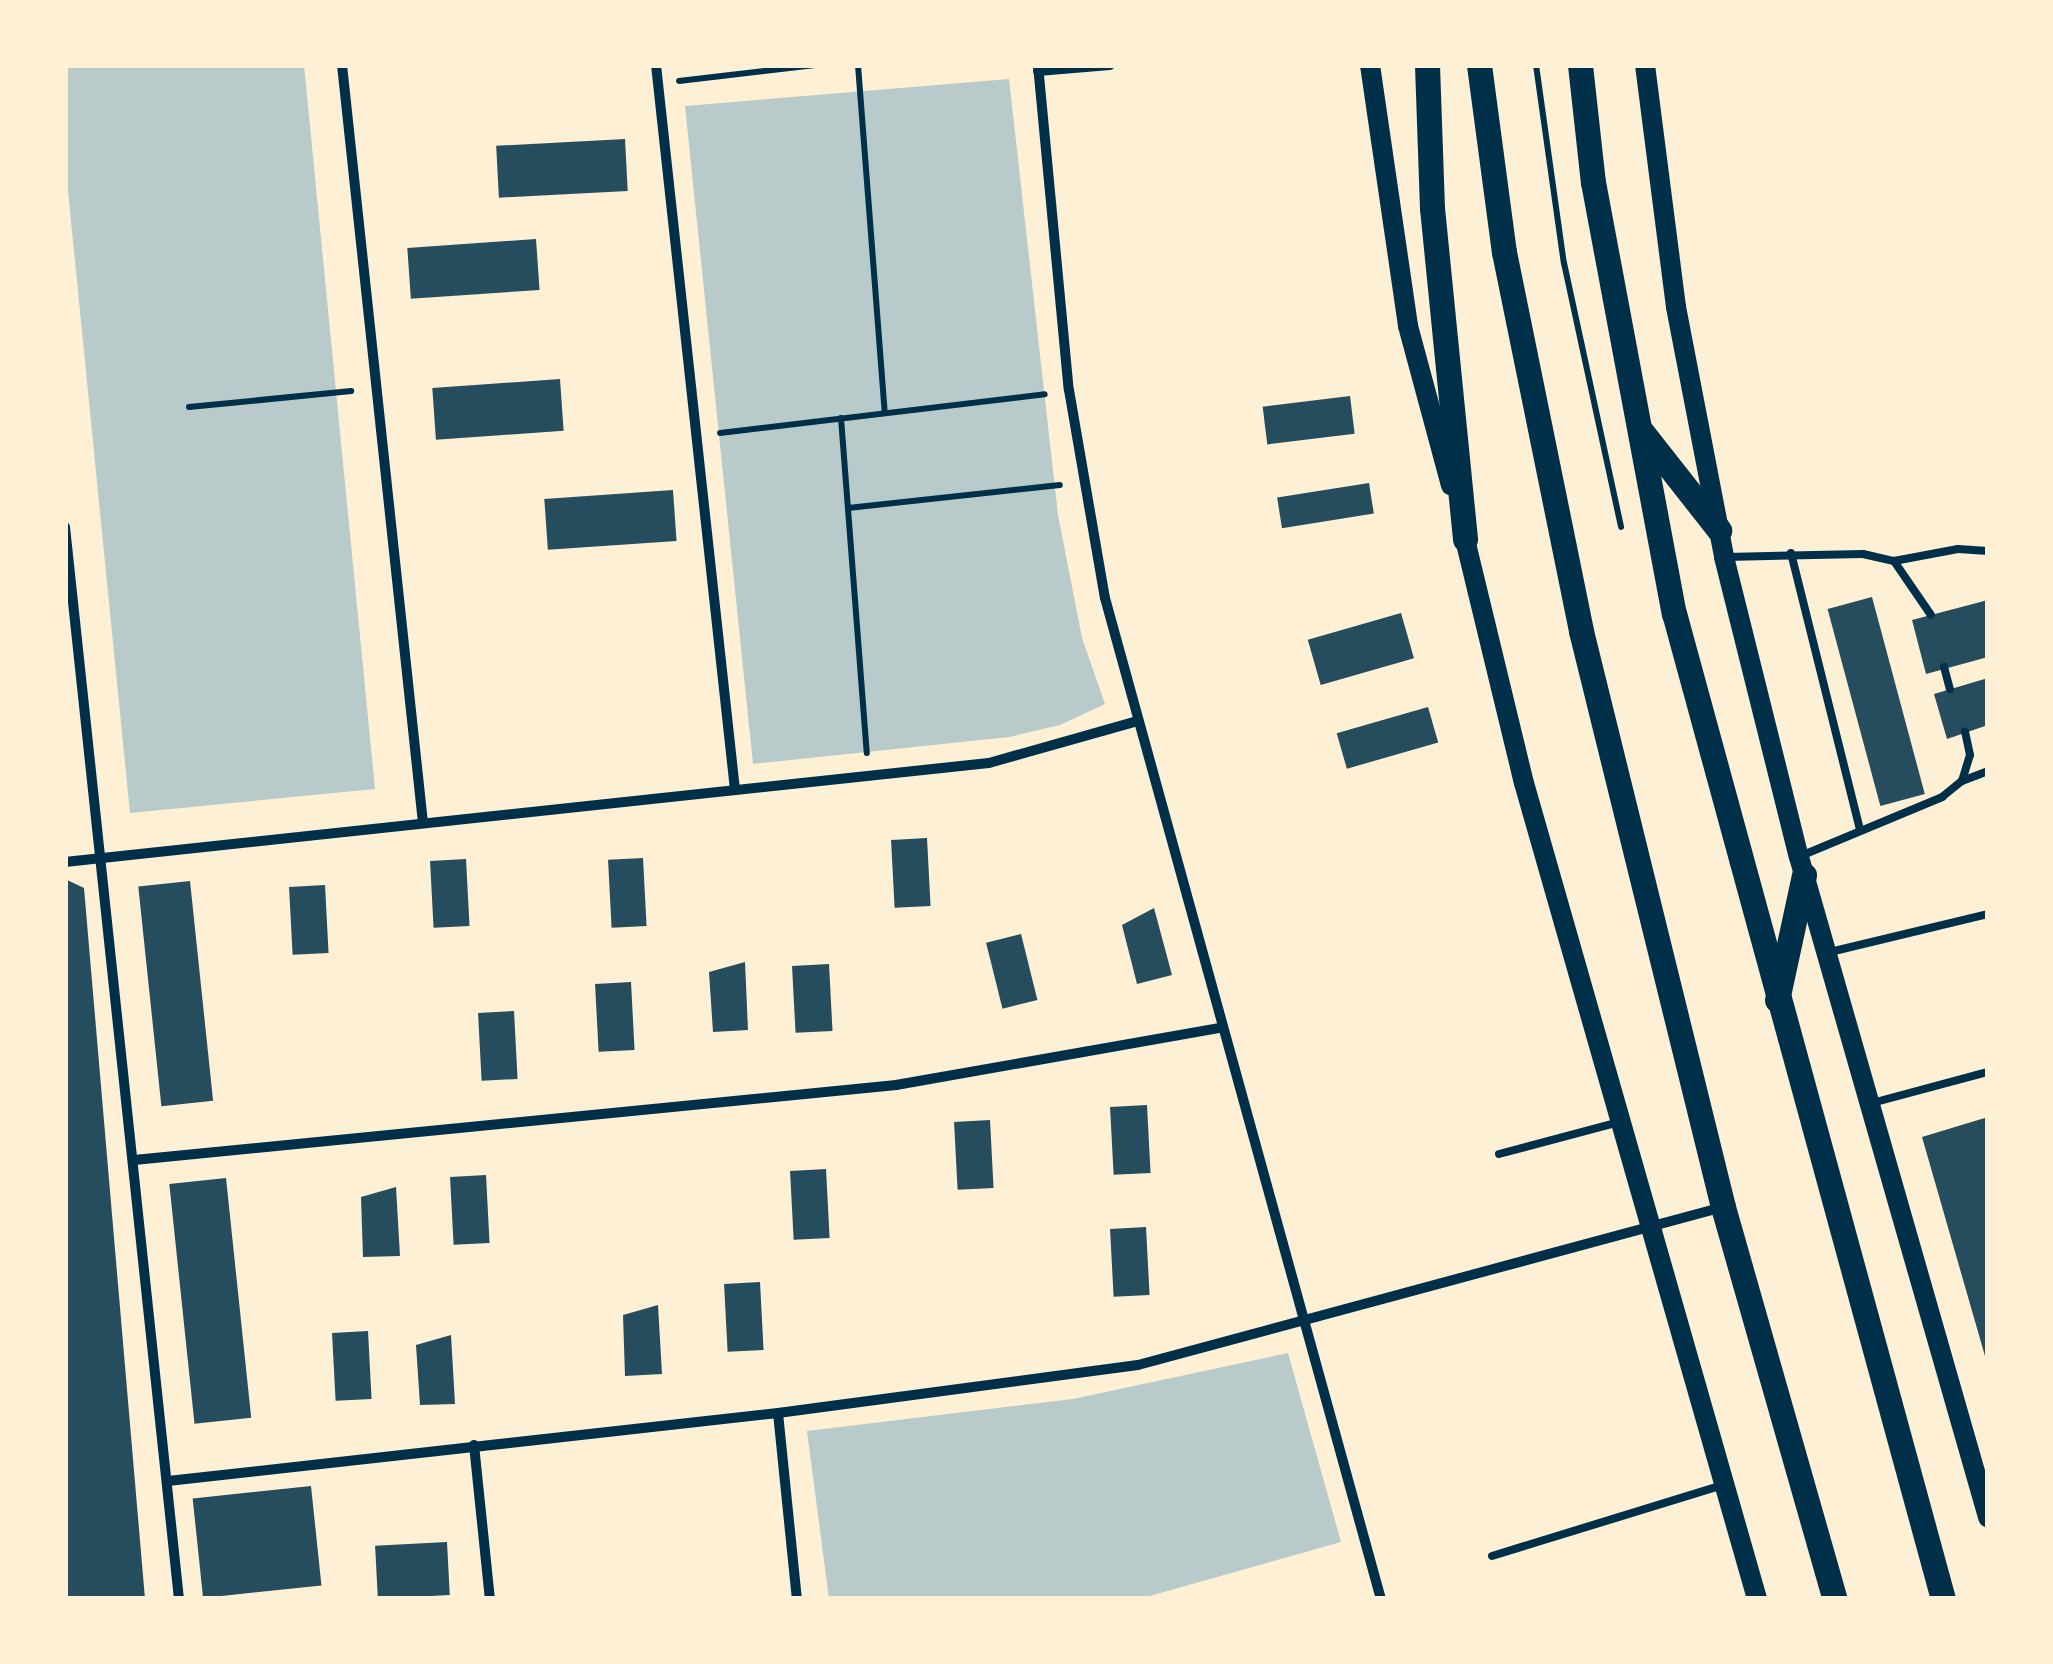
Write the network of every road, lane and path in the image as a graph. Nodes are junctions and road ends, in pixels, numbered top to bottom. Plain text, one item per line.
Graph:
1 (342, 65) edge
2 (656, 65) edge
3 (816, 65) edge
4 (858, 65) edge
5 (1110, 65) edge
6 (1370, 65) edge
7 (1427, 65) edge
8 (1480, 65) edge
9 (1580, 65) edge
10 (1646, 65) edge
11 (1038, 68) edge
12 (658, 83) junction
13 (374, 389) junction
14 (1069, 390) junction
15 (188, 407) dead end
16 (886, 413) junction
17 (841, 418) junction
18 (1637, 427) junction
19 (699, 435) junction
20 (1084, 482) junction
21 (848, 508) junction
22 (65, 526) edge
23 (1719, 530) junction
24 (1465, 539) junction
25 (1988, 551) edge
26 (1791, 553) junction
27 (1724, 557) junction
28 (1894, 561) junction
29 (1931, 616) dead end
30 (1944, 668) dead end
31 (1950, 689) dead end
32 (1137, 721) junction
33 (1965, 732) dead end
34 (1988, 771) edge
35 (869, 774) junction
36 (1962, 781) junction
37 (735, 790) junction
38 (423, 823) junction
39 (1860, 830) junction
40 (99, 858) junction
41 (65, 862) edge
42 (1802, 866) junction
43 (1988, 914) edge
44 (1826, 954) junction
45 (1776, 1005) junction
46 (1220, 1028) junction
47 (1988, 1072) edge
48 (1868, 1105) junction
49 (1619, 1122) junction
50 (1499, 1154) dead end
51 (134, 1160) junction
52 (1723, 1207) junction
53 (1649, 1228) junction
54 (1303, 1322) junction
55 (778, 1414) junction
56 (474, 1445) junction
57 (168, 1480) junction
58 (1723, 1485) junction
59 (1986, 1505) edge
60 (1492, 1556) dead end
61 (179, 1599) edge
62 (490, 1599) edge
63 (797, 1599) edge
64 (1381, 1599) edge
65 (1757, 1599) edge
66 (1835, 1599) edge
67 (1943, 1599) edge

1 - 13 street
2 - 12 street
3 - 12 path
4 - 16 path
5 - 11 street
6 - 24 main road
7 - 24 main road
8 - 52 main road
9 - 18 main road
10 - 23 main road
11 - 14 street
12 - 19 street
13 - 15 path
13 - 38 street
14 - 16 path
14 - 20 street
16 - 17 path
17 - 19 path
17 - 21 path
18 - 23 main road
18 - 45 main road
19 - 37 street
20 - 21 path
20 - 32 street
21 - 35 path
22 - 40 street
23 - 27 main road
24 - 49 main road
25 - 28 lane
26 - 27 lane
26 - 28 lane
26 - 39 lane
27 - 42 main road
28 - 29 lane
30 - 31 lane
32 - 35 street
32 - 46 street
33 - 36 lane
34 - 36 lane
35 - 37 street
36 - 39 lane
37 - 38 street
38 - 40 street
39 - 42 lane
40 - 41 street
40 - 51 street
42 - 44 main road
42 - 45 main road
43 - 44 lane
44 - 48 main road
45 - 67 main road
46 - 51 street
46 - 54 street
47 - 48 lane
48 - 59 main road
49 - 50 lane
49 - 53 main road
51 - 57 street
52 - 53 street
52 - 66 main road
53 - 54 street
53 - 58 main road
54 - 55 street
54 - 64 street
55 - 56 street
55 - 63 street
56 - 57 street
56 - 62 street
57 - 61 street
58 - 60 lane
58 - 65 main road

